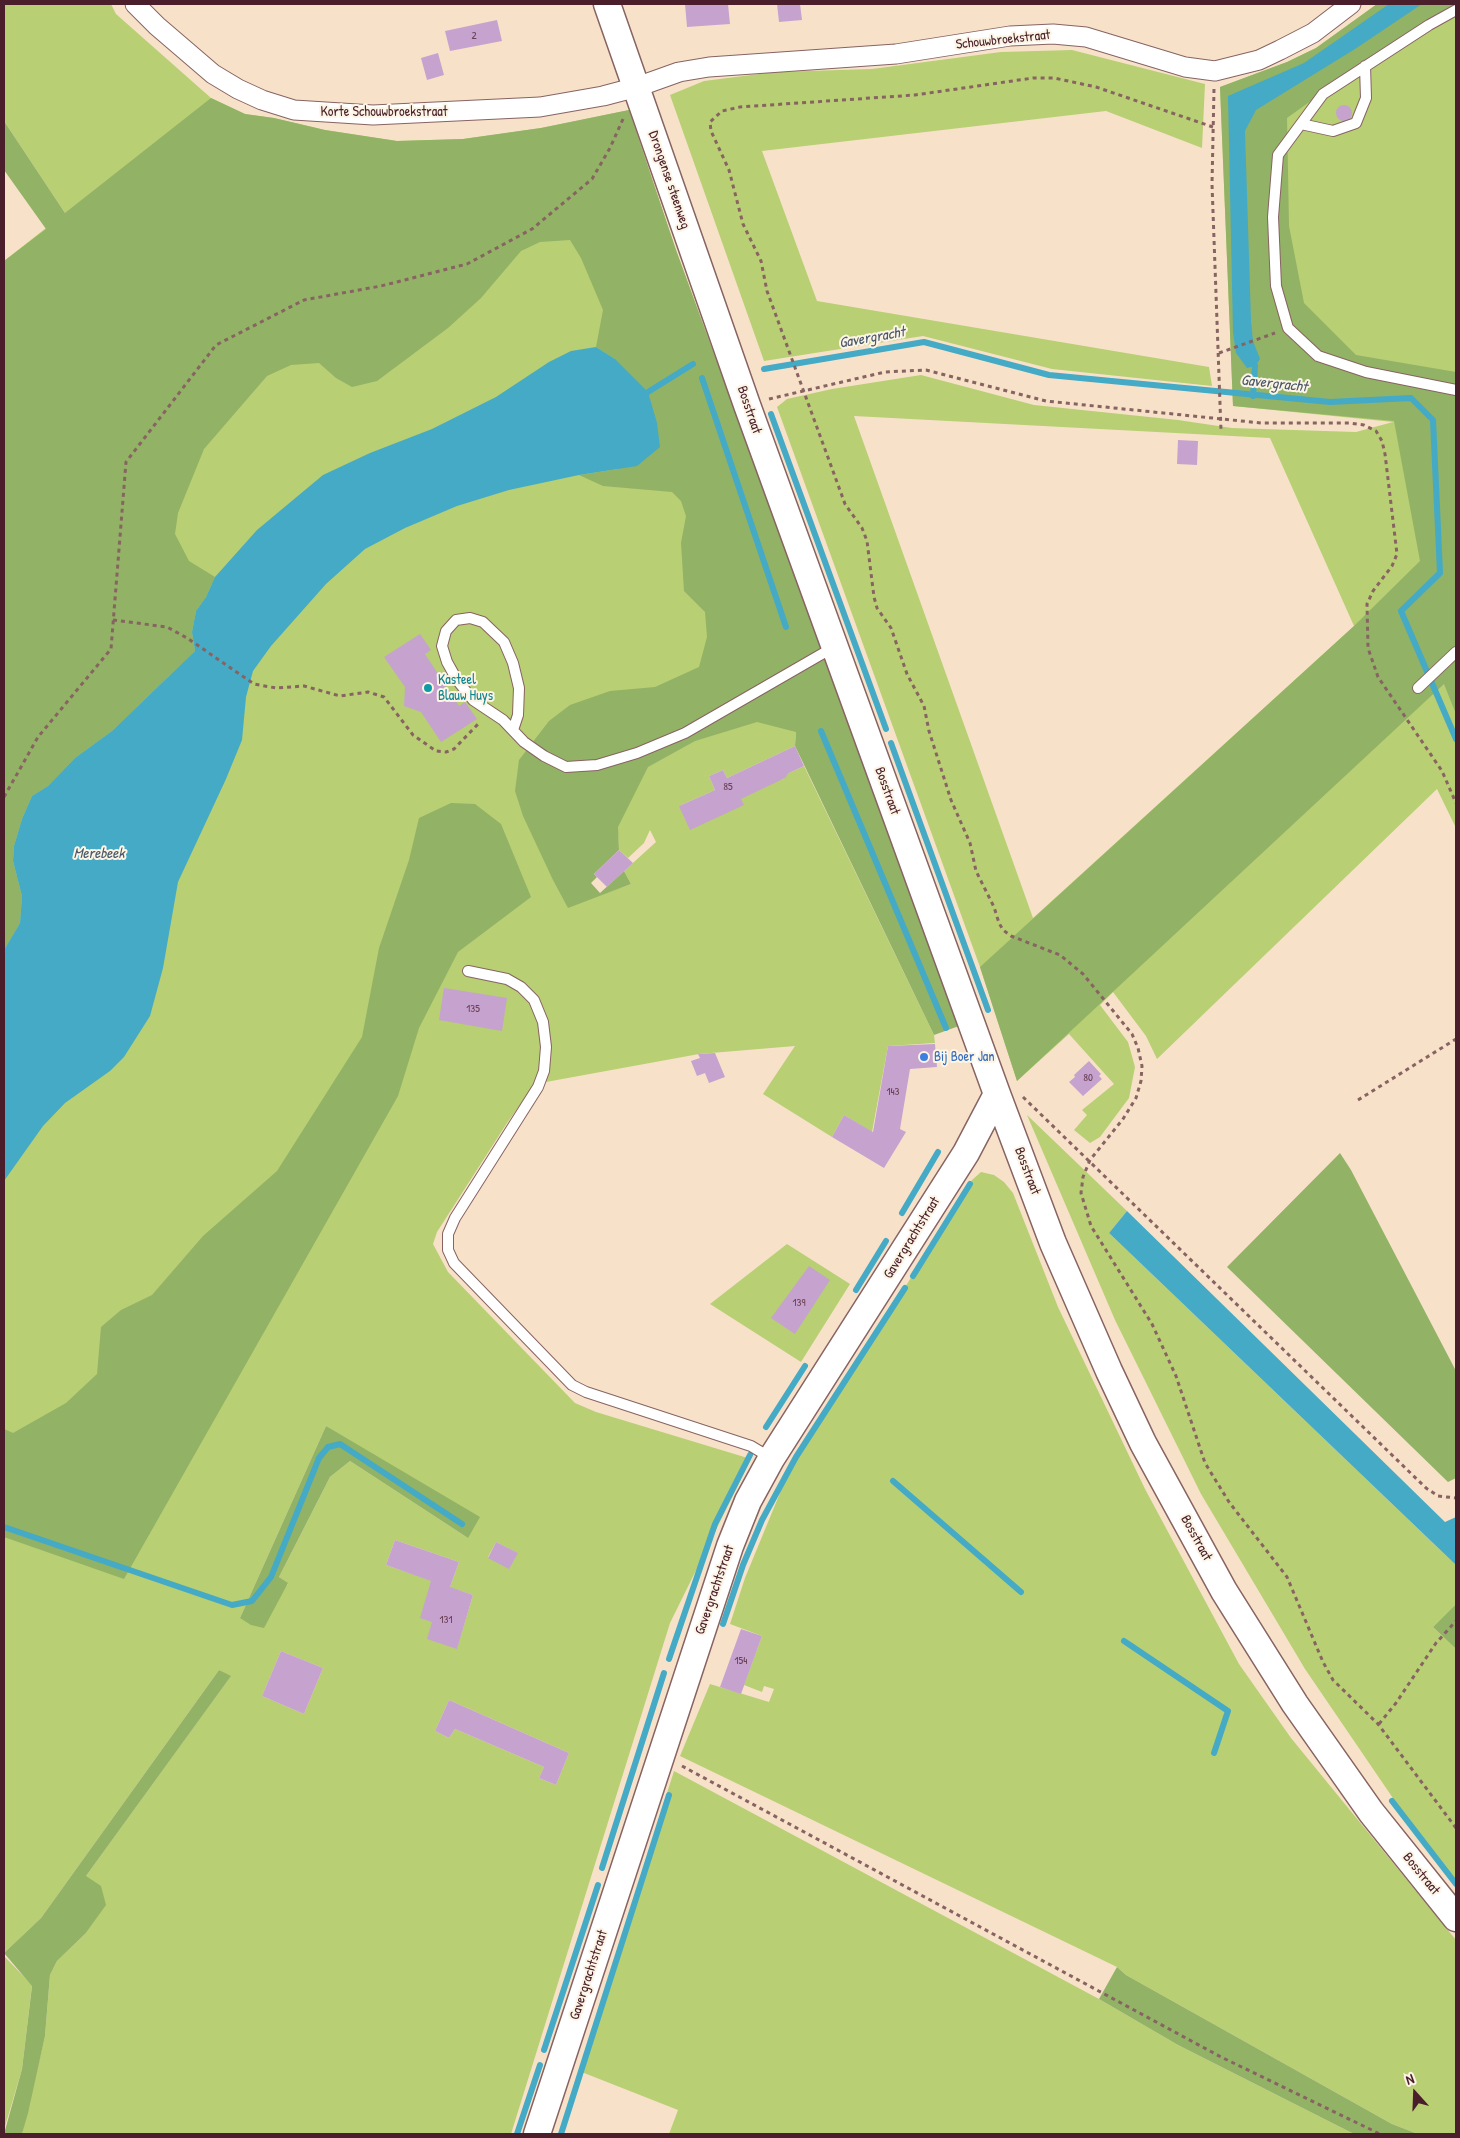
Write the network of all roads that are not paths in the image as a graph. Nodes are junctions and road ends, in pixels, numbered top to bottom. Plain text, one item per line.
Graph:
1 (135, 4) edge
2 (607, 4) edge
3 (1352, 4) edge
4 (1456, 10) edge
5 (1364, 66) junction
6 (637, 87) junction
7 (1301, 124) junction
8 (731, 357) joint
9 (1456, 390) edge
10 (835, 647) junction
11 (1456, 652) edge
12 (1418, 688) dead end
13 (514, 730) junction
14 (468, 971) dead end
15 (1000, 1100) junction
16 (772, 1459) junction
17 (1456, 1918) edge
18 (537, 2134) edge

1 - 6 street, Korte Schouwbroekstraat
2 - 6 street, Drongense steenweg
3 - 6 street, Schouwbroekstraat
4 - 5 lane
5 - 7 lane
5 - 7 lane
6 - 8 street, Drongense steenweg
7 - 9 lane
8 - 10 street, Bosstraat
10 - 13 lane
10 - 15 street, Bosstraat
11 - 12 lane
13 - 13 lane
14 - 16 lane
15 - 16 street, Gavergrachtstraat
15 - 17 street, Bosstraat
16 - 18 street, Gavergrachtstraat

